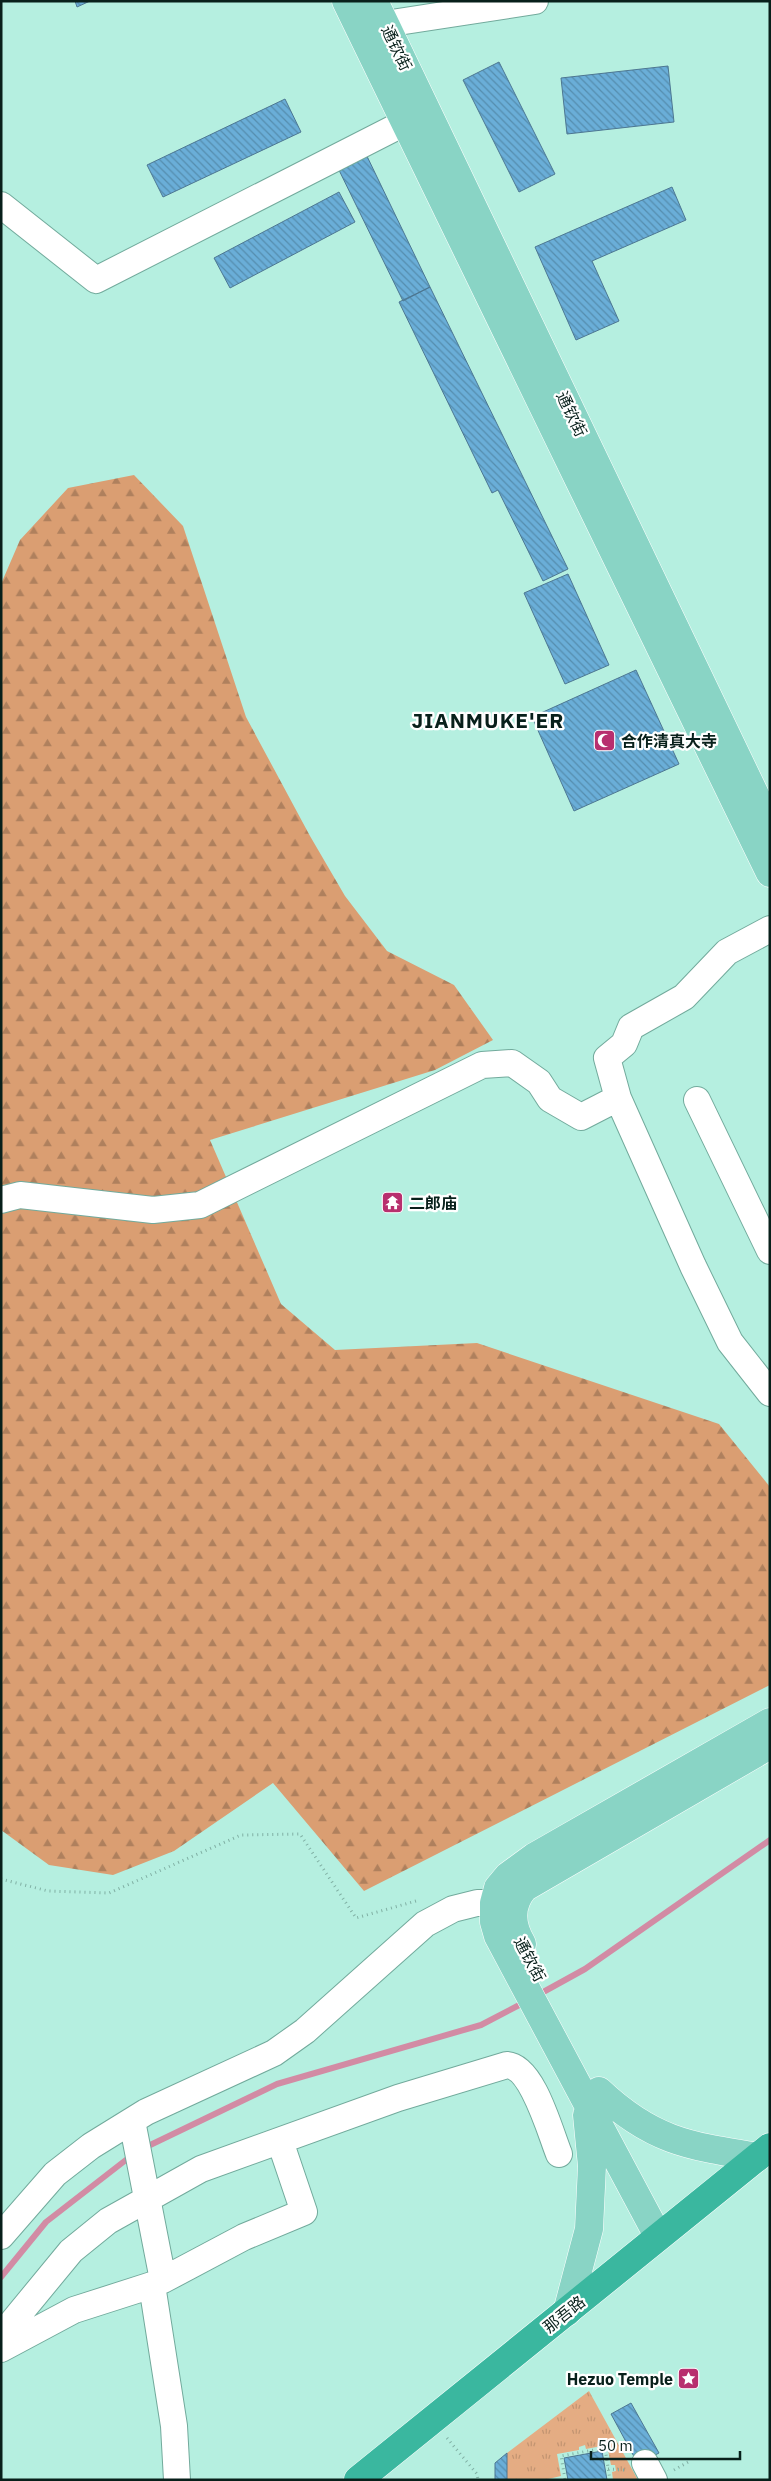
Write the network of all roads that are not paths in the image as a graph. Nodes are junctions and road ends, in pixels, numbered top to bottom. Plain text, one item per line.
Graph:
1 (346, 1) edge
2 (535, 1) edge
3 (374, 19) edge
4 (406, 122) junction
5 (1, 205) edge
6 (770, 826) edge
7 (770, 873) edge
8 (770, 929) edge
9 (618, 1098) junction
10 (697, 1100) dead end
11 (1, 1200) edge
12 (770, 1251) edge
13 (770, 1393) edge
14 (770, 1722) edge
15 (770, 1745) edge
16 (494, 1903) junction
17 (511, 1944) junction
18 (592, 2095) junction
19 (133, 2126) junction
20 (280, 2141) junction
21 (764, 2152) edge
22 (559, 2154) dead end
23 (145, 2190) junction
24 (665, 2231) junction
25 (1, 2236) edge
26 (158, 2282) junction
27 (567, 2312) junction
28 (1, 2336) edge
29 (1, 2348) edge
30 (178, 2480) edge
31 (358, 2480) edge

1 - 3 main road
2 - 3 street
3 - 4 main road
3 - 6 main road, 通钦街
4 - 5 street
4 - 7 main road
8 - 9 street
9 - 11 street
9 - 13 street
10 - 12 street
14 - 16 main road
15 - 17 main road, 通钦街
16 - 17 main road
16 - 19 street
17 - 18 main road, 通钦街
18 - 21 main road
18 - 24 main road, 通钦街
18 - 27 main road
19 - 23 street
19 - 25 street
20 - 22 street
20 - 23 street
20 - 26 street
21 - 24 highway, 那吾路
23 - 26 street
23 - 28 street
24 - 27 highway, 那吾路
26 - 29 street
26 - 30 street
27 - 31 highway, 那吾路

